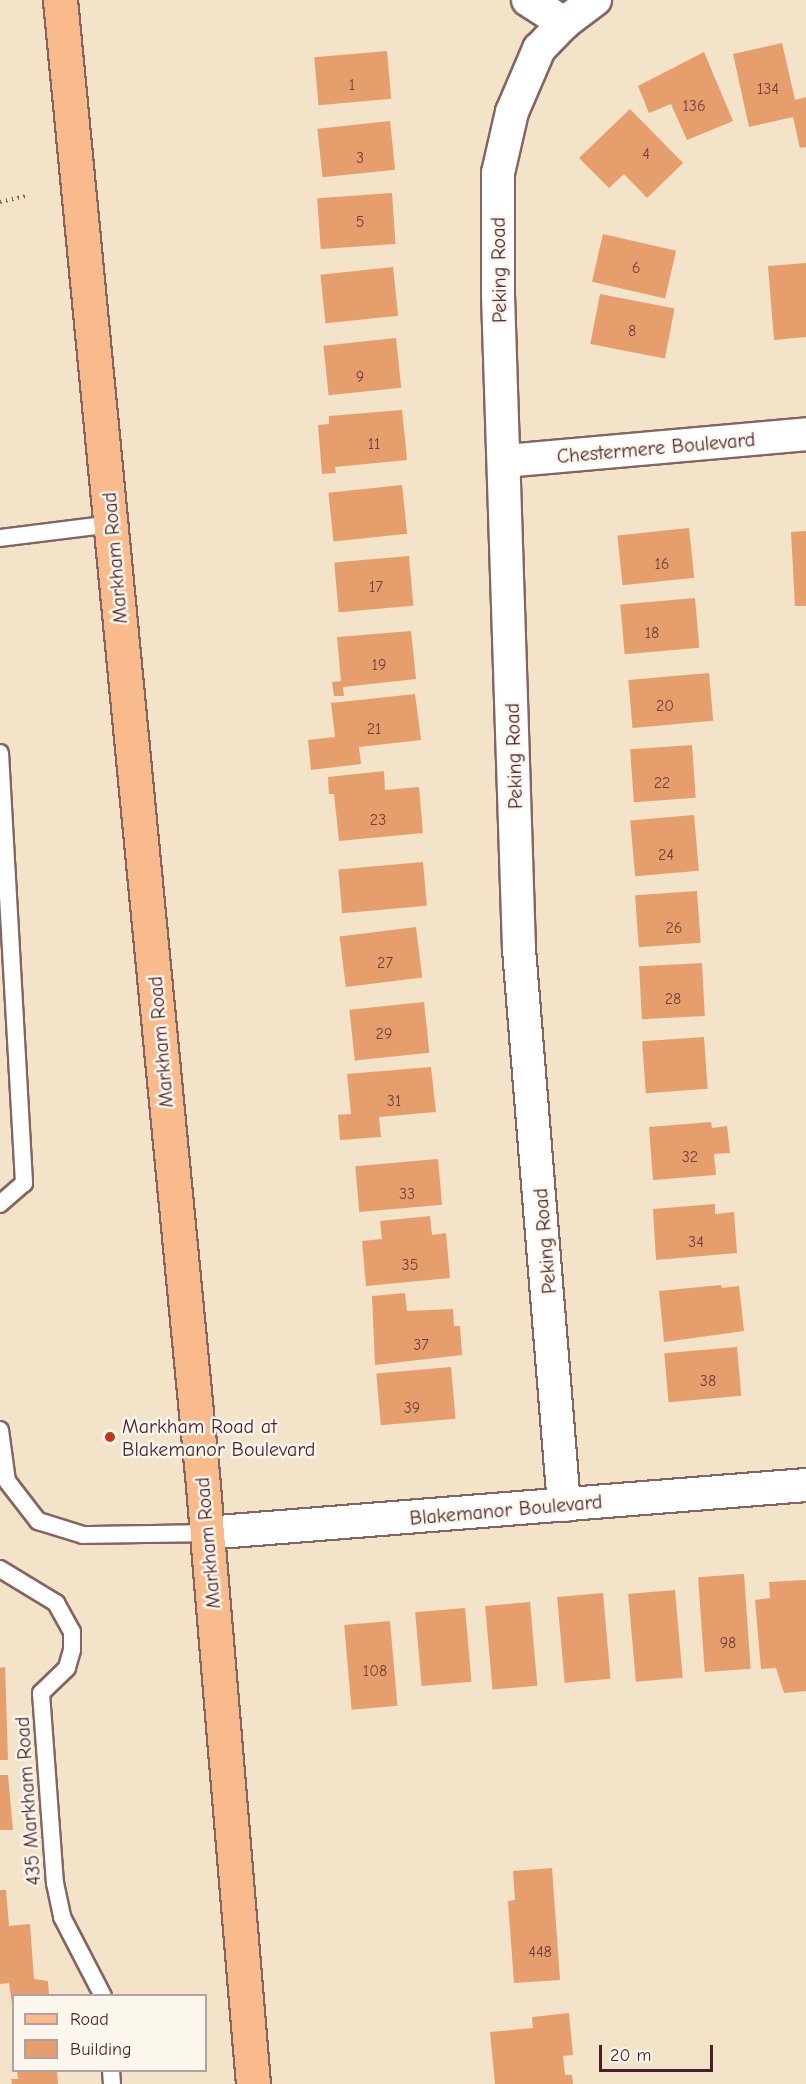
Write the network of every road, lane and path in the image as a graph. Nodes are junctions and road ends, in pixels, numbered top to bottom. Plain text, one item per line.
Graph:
1 (60, 0) edge
2 (528, 0) edge
3 (595, 0) edge
4 (564, 23) junction
5 (27, 196) dead end
6 (0, 202) edge
7 (806, 434) edge
8 (506, 461) junction
9 (112, 524) junction
10 (0, 538) edge
11 (0, 753) edge
12 (0, 1204) edge
13 (0, 1430) edge
14 (806, 1485) edge
15 (564, 1505) junction
16 (206, 1533) junction
17 (0, 1569) edge
18 (102, 1994) edge
19 (253, 2084) edge

1 - 9 main road, Markham Road
2 - 4 street
3 - 4 street, Peking Road
4 - 8 street, Peking Road
5 - 6 path
7 - 8 street, Chestermere Boulevard
8 - 15 street, Peking Road
9 - 10 lane
9 - 16 main road, Markham Road
11 - 12 lane
13 - 16 lane
14 - 15 street, Blakemanor Boulevard
15 - 16 street, Blakemanor Boulevard
16 - 19 main road, Markham Road
17 - 18 lane, 435 Markham Road

